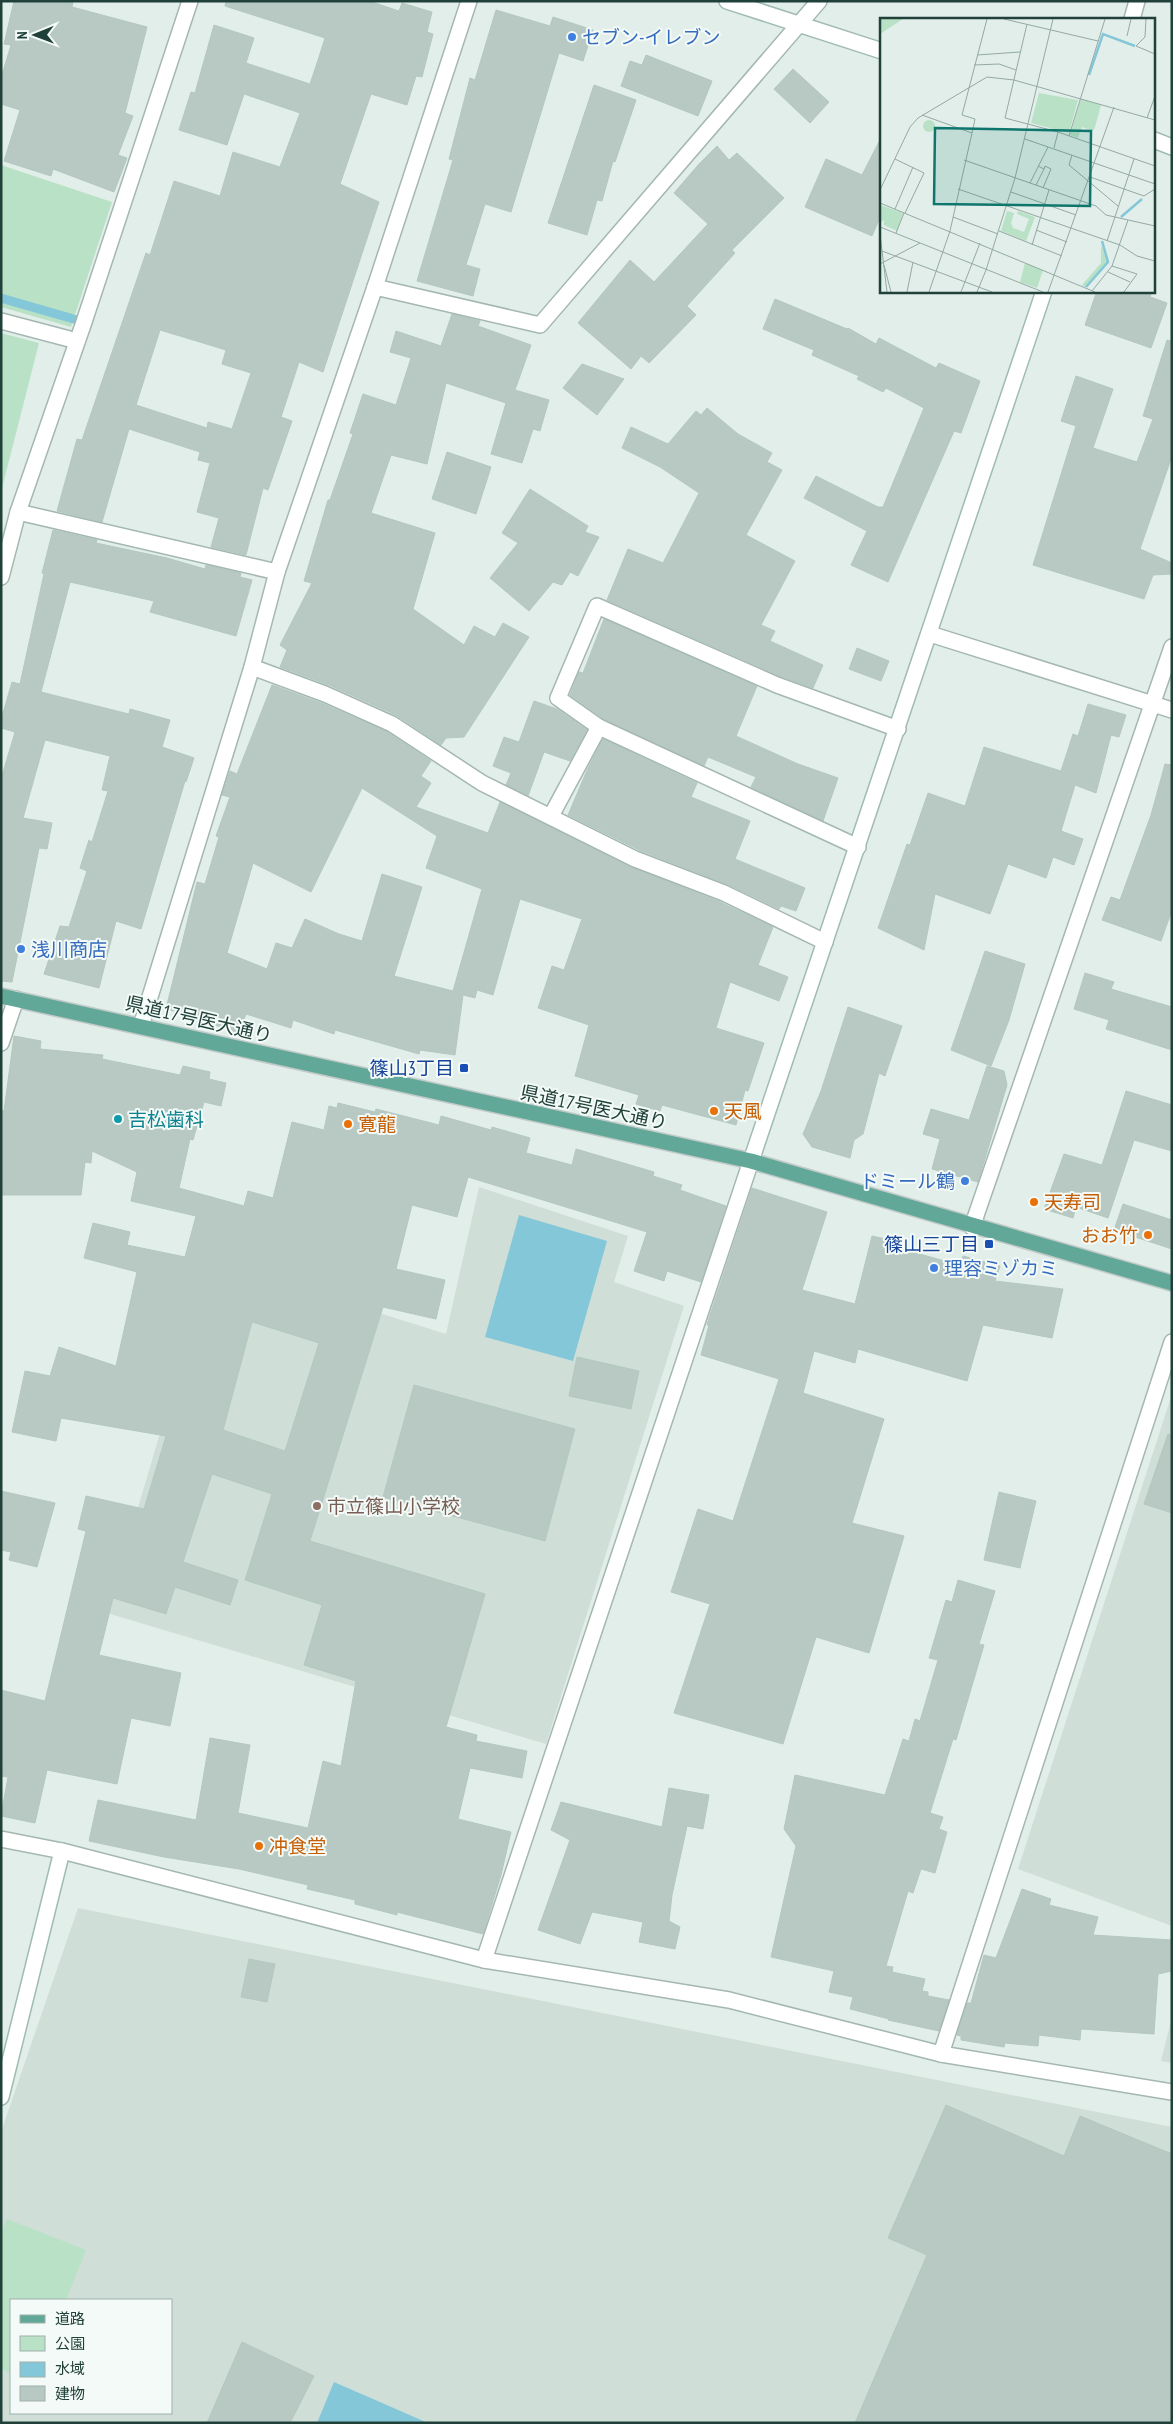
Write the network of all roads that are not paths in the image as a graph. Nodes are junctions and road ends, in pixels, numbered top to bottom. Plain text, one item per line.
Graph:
1 (190, 1) edge
2 (469, 1) edge
3 (727, 1) edge
4 (819, 1) edge
5 (1137, 1) edge
6 (1132, 18) edge
7 (800, 26) junction
8 (880, 50) edge
9 (1156, 141) edge
10 (1172, 147) edge
11 (375, 287) junction
12 (1044, 292) edge
13 (1, 321) edge
14 (77, 342) junction
15 (18, 512) junction
16 (277, 572) junction
17 (1, 577) edge
18 (930, 634) junction
19 (1172, 647) edge
20 (252, 667) junction
21 (1153, 706) junction
22 (1172, 710) edge
23 (600, 727) junction
24 (898, 730) junction
25 (551, 816) junction
26 (858, 847) junction
27 (826, 942) junction
28 (8, 998) edge
29 (141, 1026) junction
30 (1, 1043) edge
31 (751, 1162) junction
32 (972, 1227) junction
33 (1172, 1283) edge
34 (1172, 1342) edge
35 (1, 1840) edge
36 (62, 1851) junction
37 (484, 1960) junction
38 (941, 2054) junction
39 (1172, 2092) edge
40 (1, 2097) edge

1 - 14 street
2 - 11 street
3 - 7 street
4 - 7 street
5 - 6 street
7 - 8 street
7 - 11 street
9 - 10 street
11 - 16 street
12 - 18 street
13 - 14 street
14 - 15 street
15 - 16 street
15 - 17 street
16 - 20 street
18 - 21 street
18 - 24 street
19 - 21 street
20 - 25 street
20 - 29 street
21 - 22 street
21 - 32 street
23 - 24 street
23 - 25 street
23 - 26 street
24 - 26 street
25 - 27 street
26 - 27 street
27 - 31 street
28 - 29 main road, 県道17号医大通り
28 - 30 street
29 - 31 main road, 県道17号医大通り
31 - 32 main road, 県道17号医大通り
31 - 37 street
32 - 33 main road, 県道17号医大通り
34 - 38 street
35 - 36 street
36 - 37 street
36 - 40 street
37 - 38 street
38 - 39 street

